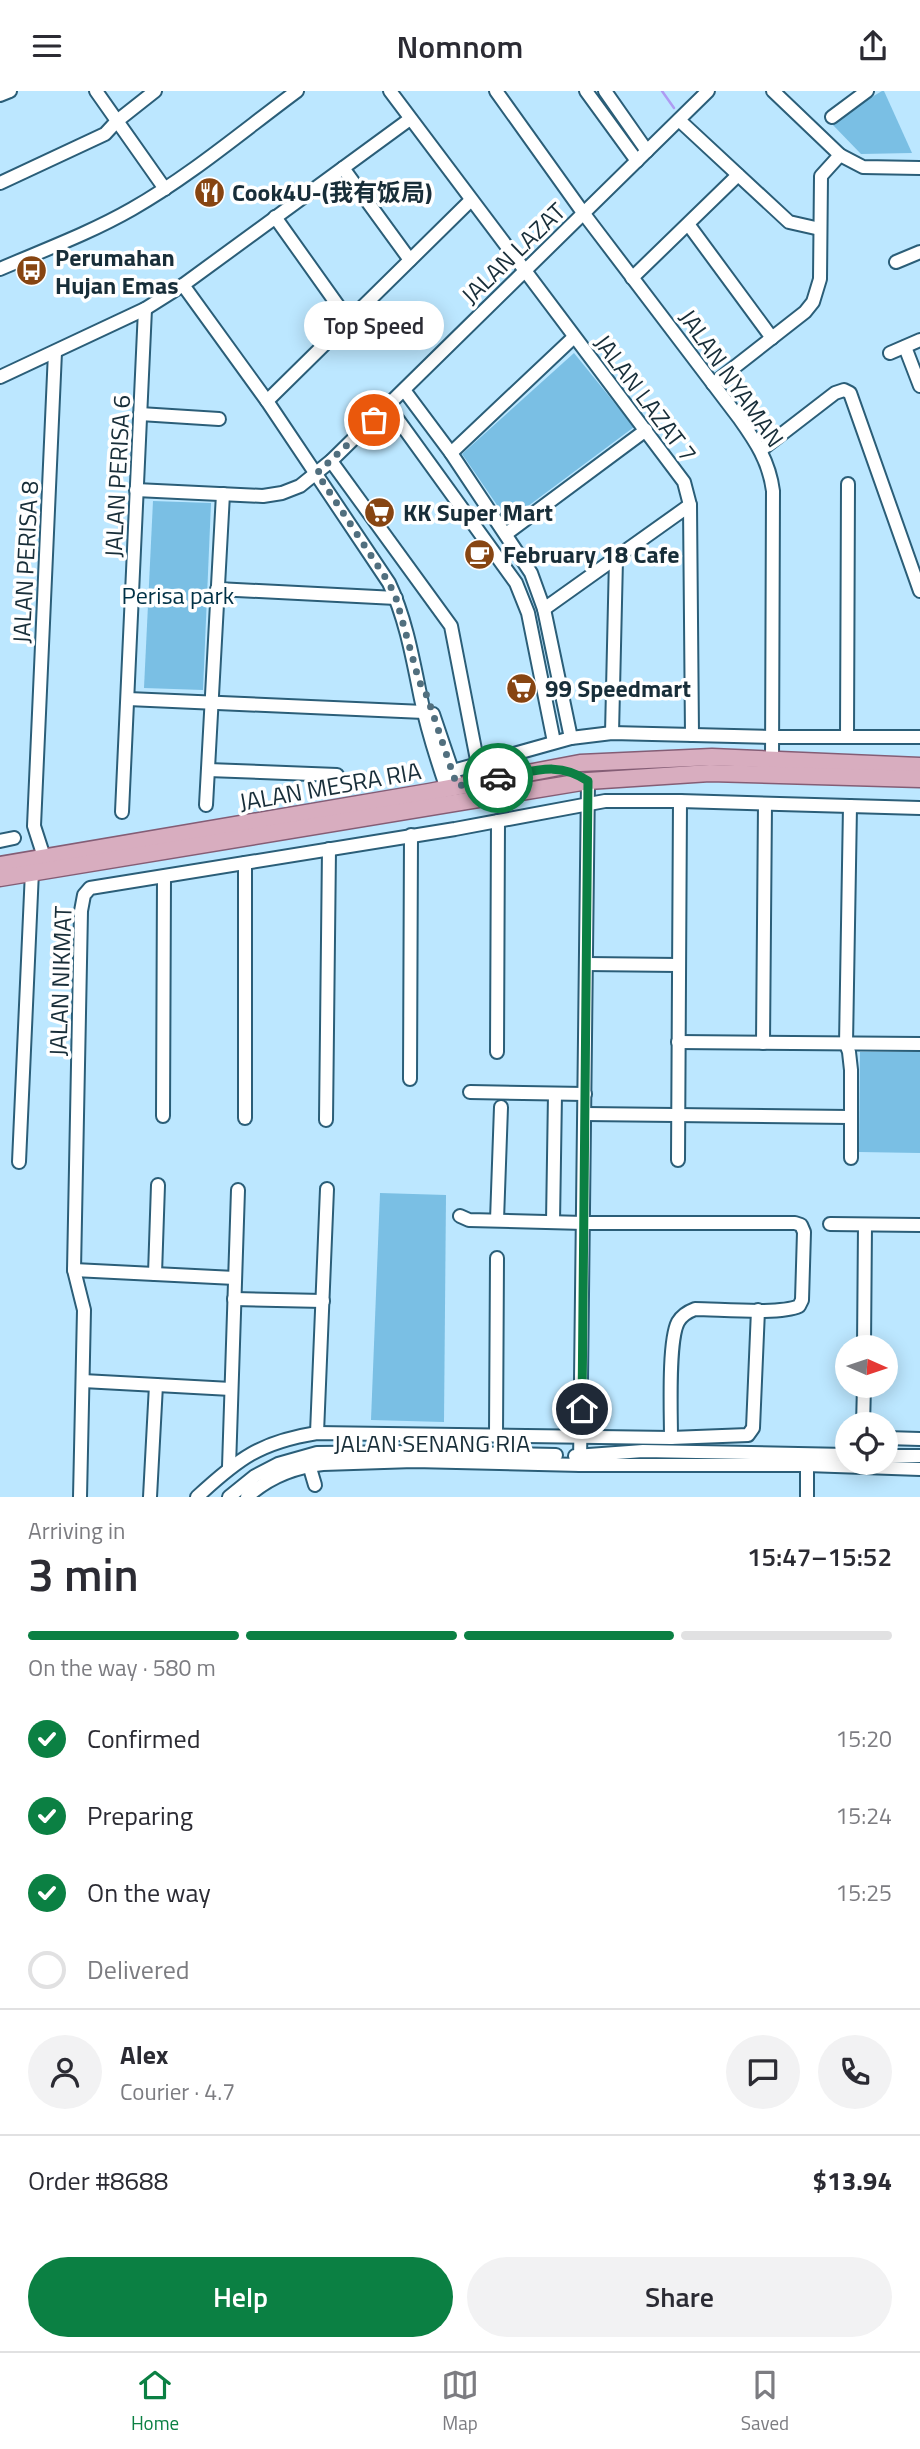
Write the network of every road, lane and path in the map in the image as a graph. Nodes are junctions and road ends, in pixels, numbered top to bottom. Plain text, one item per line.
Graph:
1 (10, 91) edge
2 (96, 91) edge
3 (155, 91) edge
4 (390, 91) edge
5 (496, 91) edge
6 (586, 91) edge
7 (605, 91) edge
8 (708, 91) edge
9 (773, 91) edge
10 (867, 91) edge
11 (293, 92) edge
12 (0, 95) edge
13 (832, 117) dead end
14 (410, 119) junction
15 (679, 120) junction
16 (117, 121) junction
17 (647, 151) junction
18 (840, 155) junction
19 (637, 162) junction
20 (343, 168) junction
21 (919, 171) edge
22 (738, 175) junction
23 (0, 183) edge
24 (165, 189) junction
25 (471, 199) junction
26 (583, 213) junction
27 (275, 218) junction
28 (688, 224) junction
29 (821, 229) junction
30 (920, 252) edge
31 (410, 260) junction
32 (897, 263) dead end
33 (0, 269) edge
34 (525, 270) junction
35 (632, 278) junction
36 (183, 285) junction
37 (145, 309) junction
38 (349, 321) junction
39 (574, 337) junction
40 (772, 338) junction
41 (920, 340) edge
42 (905, 347) junction
43 (55, 352) junction
44 (890, 353) dead end
45 (0, 377) edge
46 (713, 384) junction
47 (920, 386) edge
48 (404, 390) junction
49 (267, 401) junction
50 (388, 407) junction
51 (140, 414) junction
52 (219, 419) dead end
53 (646, 430) junction
54 (761, 450) junction
55 (451, 453) junction
56 (331, 461) junction
57 (317, 473) junction
58 (848, 484) dead end
59 (136, 490) junction
60 (223, 494) junction
61 (690, 505) junction
62 (506, 534) junction
63 (616, 559) junction
64 (217, 590) junction
65 (920, 591) edge
66 (396, 598) junction
67 (544, 609) junction
68 (419, 681) junction
69 (128, 699) junction
70 (211, 702) junction
71 (424, 712) junction
72 (612, 733) junction
73 (692, 734) junction
74 (847, 736) junction
75 (772, 737) junction
76 (920, 737) edge
77 (571, 738) junction
78 (554, 742) junction
79 (606, 760) junction
80 (772, 761) junction
81 (478, 765) junction
82 (920, 765) edge
83 (554, 768) junction
84 (208, 770) junction
85 (337, 775) dead end
86 (920, 779) edge
87 (588, 781) junction
88 (452, 785) junction
89 (473, 800) junction
90 (680, 801) junction
91 (588, 804) junction
92 (765, 804) junction
93 (206, 805) dead end
94 (849, 806) junction
95 (430, 808) junction
96 (920, 808) edge
97 (122, 812) dead end
98 (498, 821) junction
99 (411, 835) junction
100 (14, 838) dead end
101 (0, 841) edge
102 (329, 849) junction
103 (44, 857) junction
104 (245, 863) junction
105 (0, 865) edge
106 (32, 871) junction
107 (0, 878) edge
108 (164, 878) junction
109 (586, 964) junction
110 (678, 965) junction
111 (678, 1042) junction
112 (763, 1043) junction
113 (846, 1044) junction
114 (920, 1044) edge
115 (497, 1052) dead end
116 (410, 1079) dead end
117 (470, 1092) dead end
118 (555, 1094) junction
119 (585, 1094) junction
120 (501, 1107) dead end
121 (585, 1114) junction
122 (677, 1115) junction
123 (163, 1116) dead end
124 (849, 1117) junction
125 (245, 1118) dead end
126 (326, 1120) dead end
127 (851, 1158) dead end
128 (678, 1160) dead end
129 (19, 1162) dead end
130 (158, 1185) dead end
131 (327, 1189) dead end
132 (238, 1191) dead end
133 (460, 1216) dead end
134 (498, 1220) junction
135 (553, 1222) junction
136 (583, 1223) junction
137 (830, 1224) dead end
138 (865, 1225) junction
139 (920, 1225) edge
140 (497, 1258) dead end
141 (74, 1270) junction
142 (155, 1274) junction
143 (235, 1278) junction
144 (234, 1299) junction
145 (323, 1301) junction
146 (758, 1310) junction
147 (864, 1335) edge
148 (83, 1381) junction
149 (156, 1385) junction
150 (231, 1389) junction
151 (317, 1433) junction
152 (496, 1435) junction
153 (581, 1436) junction
154 (671, 1438) junction
155 (898, 1438) edge
156 (920, 1439) edge
157 (835, 1456) edge
158 (898, 1456) edge
159 (920, 1456) edge
160 (307, 1460) junction
161 (580, 1460) junction
162 (807, 1460) junction
163 (229, 1467) junction
164 (920, 1469) edge
165 (314, 1485) dead end
166 (80, 1497) edge
167 (150, 1497) edge
168 (197, 1497) edge
169 (229, 1497) edge
170 (247, 1497) edge
171 (807, 1497) edge

1 - 12 street
2 - 16 street
3 - 16 street
4 - 14 street, JALAN LAZAT 7
5 - 26 street, JALAN NYAMAN
6 - 19 street
7 - 17 street
8 - 15 street, JALAN LAZAT
9 - 18 street
10 - 13 street
11 - 24 street
14 - 20 street
14 - 25 street, JALAN LAZAT 7
15 - 17 street, JALAN LAZAT
15 - 22 street
16 - 23 street
16 - 24 street
17 - 19 street, JALAN LAZAT
18 - 21 street
18 - 29 street
19 - 26 street, JALAN LAZAT
20 - 27 street
20 - 31 street
22 - 28 street
22 - 29 street
24 - 33 street
25 - 31 street
25 - 34 street, JALAN LAZAT 7
26 - 34 street, JALAN LAZAT
26 - 35 street, JALAN NYAMAN
27 - 36 street
27 - 38 street
28 - 35 street
28 - 40 street
29 - 40 street
30 - 32 street
31 - 38 street
34 - 39 street, JALAN LAZAT 7
34 - 48 street, JALAN LAZAT
35 - 46 street, JALAN NYAMAN
36 - 37 street
36 - 49 street
37 - 43 street
37 - 51 street, JALAN PERISA 6
38 - 49 street
39 - 53 street, JALAN LAZAT 7
39 - 55 street
40 - 46 street
41 - 42 street
42 - 44 street
42 - 47 street
43 - 45 street
43 - 103 street, JALAN PERISA 8
46 - 54 street, JALAN NYAMAN
48 - 50 street, JALAN LAZAT
48 - 55 street
49 - 57 street
50 - 56 street, JALAN LAZAT
50 - 78 street
51 - 52 street
51 - 59 street, JALAN PERISA 6
53 - 61 street, JALAN LAZAT 7
53 - 62 street
54 - 65 street
54 - 75 street, JALAN NYAMAN
55 - 62 street
56 - 57 street, JALAN LAZAT
56 - 81 street
57 - 60 street, JALAN LAZAT
57 - 66 street
58 - 74 street
59 - 60 street, JALAN LAZAT
59 - 69 street, JALAN PERISA 6
60 - 64 street
61 - 63 street
61 - 73 street, JALAN LAZAT 7
62 - 67 street
63 - 67 street
63 - 72 street
64 - 66 street
64 - 70 street
66 - 68 street
67 - 77 street
68 - 71 street
68 - 88 street
69 - 70 street
69 - 97 street, JALAN PERISA 6
70 - 71 street
70 - 84 street
71 - 88 street
72 - 73 street
72 - 77 street
73 - 75 street
74 - 75 street
74 - 76 street
75 - 80 street, JALAN NYAMAN
77 - 78 street
78 - 81 street
79 - 80 main road, JALAN MESRA RIA
79 - 83 main road, JALAN MESRA RIA
79 - 87 main road
80 - 82 main road, JALAN MESRA RIA
81 - 88 street
83 - 87 main road
83 - 88 main road, JALAN MESRA RIA
84 - 85 street
84 - 93 street
86 - 87 main road, JALAN MESRA RIA
87 - 89 main road, JALAN MESRA RIA
87 - 91 street
88 - 89 main road
88 - 95 main road
88 - 103 main road, JALAN MESRA RIA
89 - 95 main road, JALAN MESRA RIA
90 - 91 street, JALAN NIKMAT
90 - 92 street, JALAN NIKMAT
90 - 110 street
91 - 98 street, JALAN NIKMAT
91 - 109 street
92 - 94 street, JALAN NIKMAT
92 - 112 street
94 - 96 street, JALAN NIKMAT
94 - 113 street
95 - 106 main road, JALAN MESRA RIA
98 - 99 street, JALAN NIKMAT
98 - 115 street
99 - 102 street, JALAN NIKMAT
99 - 116 street
100 - 101 street
102 - 104 street, JALAN NIKMAT
102 - 126 street
103 - 105 main road, JALAN MESRA RIA
104 - 108 street, JALAN NIKMAT
104 - 125 street
106 - 107 main road, JALAN MESRA RIA
106 - 129 street
108 - 123 street
108 - 141 street, JALAN NIKMAT
109 - 110 street
109 - 119 street
110 - 111 street
111 - 112 street
111 - 122 street
112 - 113 street
113 - 114 street
113 - 124 street
117 - 118 street
118 - 119 street
118 - 135 street
119 - 121 street
120 - 134 street
121 - 122 street
121 - 136 street
122 - 124 street
122 - 128 street
124 - 127 street
130 - 142 street
131 - 145 street
132 - 143 street
133 - 134 street
134 - 135 street
135 - 136 street
136 - 146 street
136 - 153 street
137 - 138 street
138 - 139 street
138 - 147 street
140 - 152 street
141 - 142 street
141 - 148 street, JALAN NIKMAT
142 - 143 street
143 - 144 street
144 - 145 street
144 - 150 street
145 - 151 street
146 - 154 street
146 - 154 street
148 - 149 street
148 - 166 street, JALAN NIKMAT
149 - 150 street
149 - 167 street
150 - 163 street
151 - 152 street
151 - 163 street
152 - 153 street
153 - 154 street
153 - 161 street
155 - 156 street
157 - 162 street, JALAN SENANG RIA
158 - 159 street
160 - 161 street, JALAN SENANG RIA
160 - 165 street
160 - 169 street, JALAN SENANG RIA
160 - 170 street, JALAN SENANG RIA
161 - 162 street, JALAN SENANG RIA
162 - 164 street, JALAN SENANG RIA
162 - 171 street
163 - 168 street

